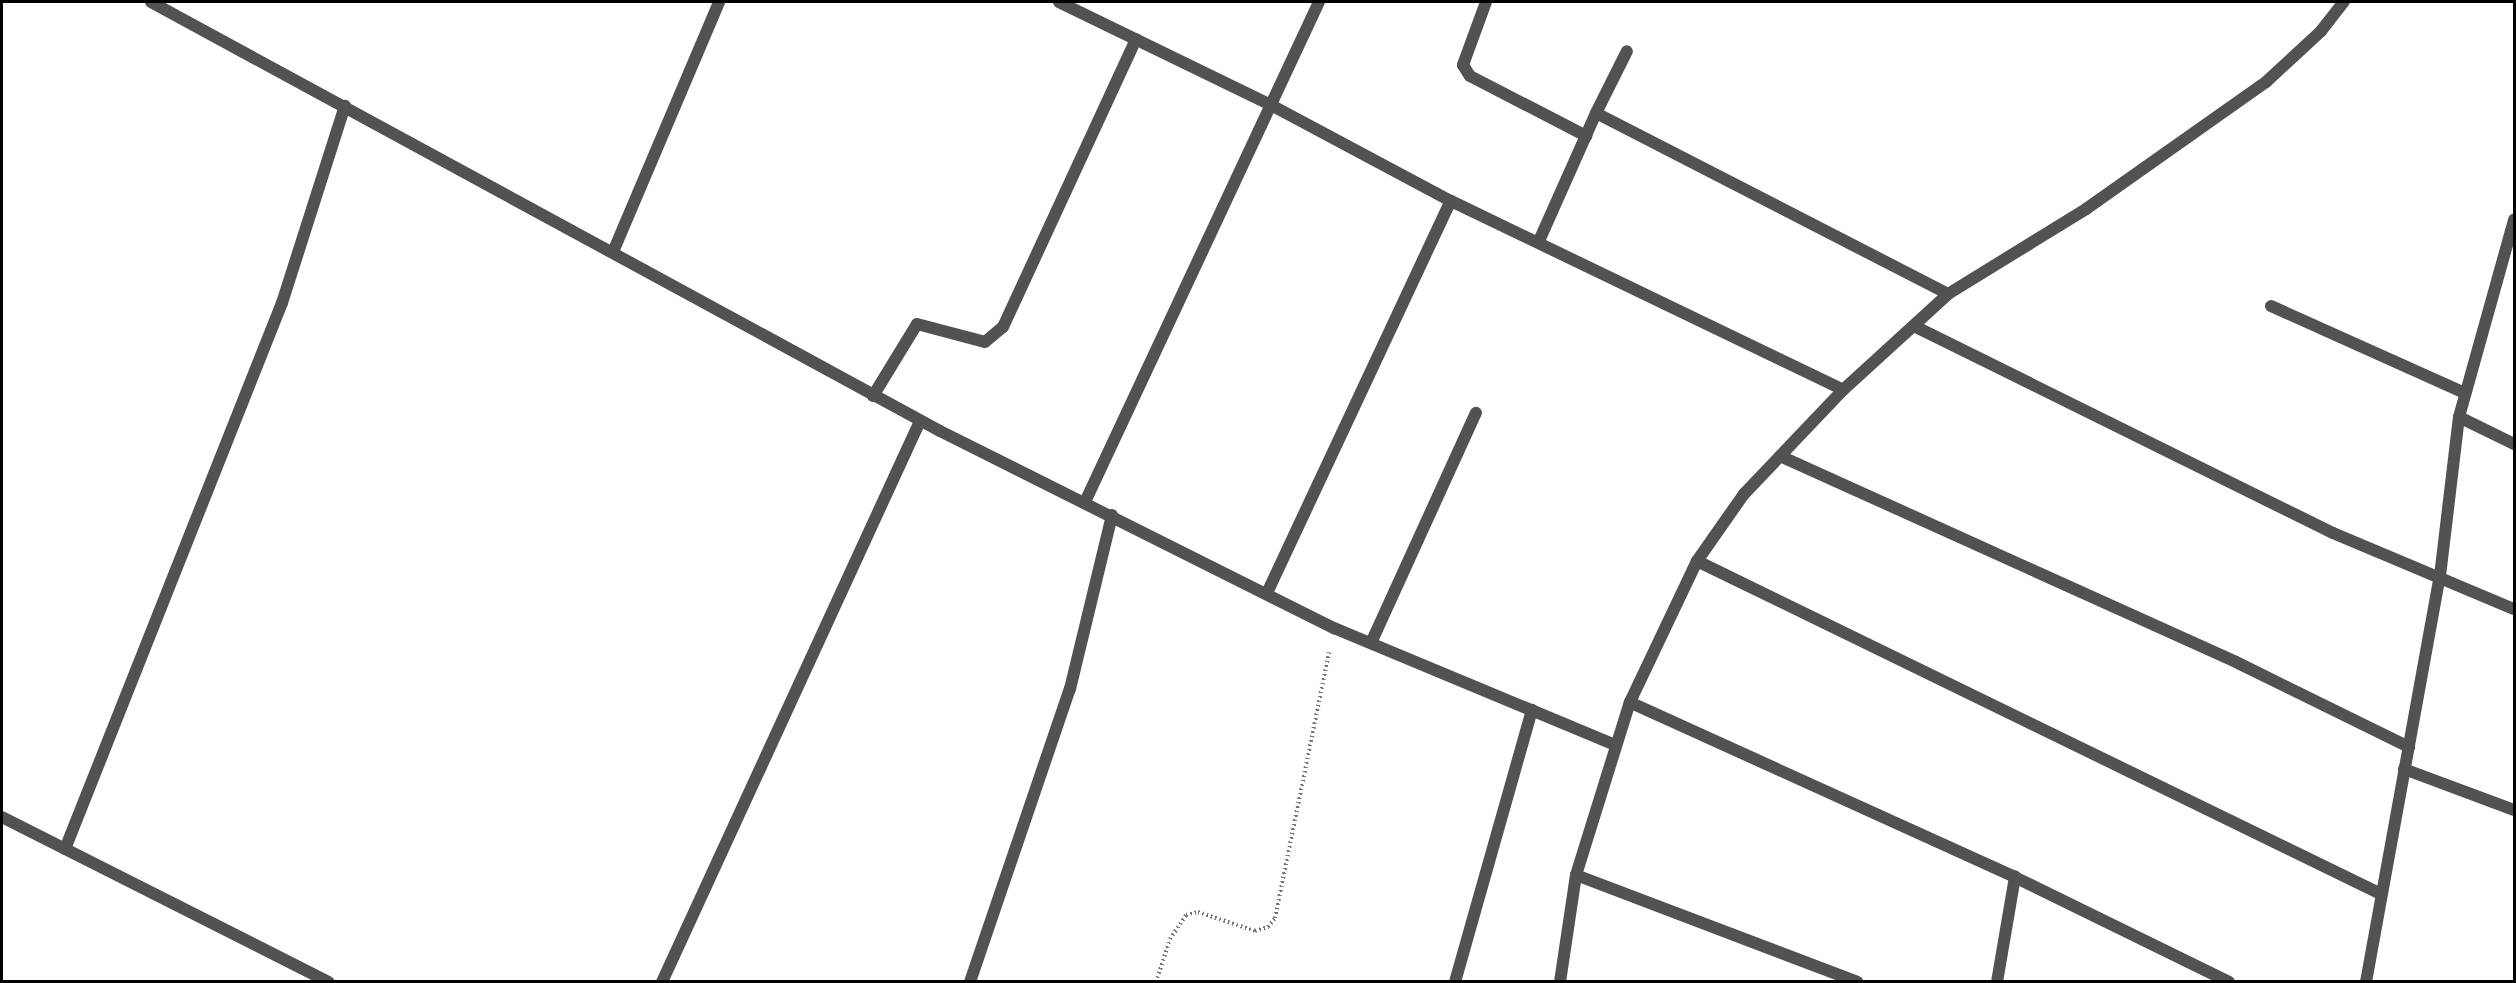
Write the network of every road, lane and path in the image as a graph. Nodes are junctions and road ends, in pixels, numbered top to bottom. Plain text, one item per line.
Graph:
1 (151, 2) edge
2 (718, 2) edge
3 (1059, 2) edge
4 (1319, 2) edge
5 (1486, 2) edge
6 (2344, 2) edge
7 (1136, 39) junction
8 (1627, 51) dead end
9 (1269, 104) junction
10 (345, 106) junction
11 (1596, 113) junction
12 (1586, 136) junction
13 (1451, 201) junction
14 (2514, 220) edge
15 (1539, 241) junction
16 (614, 252) junction
17 (1948, 294) junction
18 (2271, 306) dead end
19 (1914, 326) junction
20 (1843, 390) junction
21 (2465, 393) junction
22 (873, 396) junction
23 (1476, 413) dead end
24 (2459, 417) junction
25 (920, 421) junction
26 (2514, 444) edge
27 (1780, 456) junction
28 (1085, 502) junction
29 (1112, 515) junction
30 (1697, 561) junction
31 (2440, 576) junction
32 (1267, 593) junction
33 (2514, 609) edge
34 (1334, 628) junction
35 (1371, 643) junction
36 (1630, 702) junction
37 (1532, 710) junction
38 (1613, 744) junction
39 (2409, 747) junction
40 (2404, 769) junction
41 (2514, 810) edge
42 (2, 817) edge
43 (65, 849) junction
44 (1576, 875) junction
45 (2015, 877) junction
46 (2379, 893) junction
47 (329, 981) edge
48 (662, 981) edge
49 (970, 981) edge
50 (1156, 981) edge
51 (1455, 981) edge
52 (1560, 981) edge
53 (1857, 981) edge
54 (1997, 981) edge
55 (2229, 981) edge
56 (2366, 981) edge

1 - 10 street
2 - 16 street
3 - 7 street
4 - 9 street
5 - 12 street
6 - 17 street
7 - 9 street
7 - 22 street
8 - 11 street
9 - 13 street
9 - 28 street
10 - 16 street
10 - 43 street
11 - 12 street
11 - 17 street
12 - 15 street
13 - 15 street
13 - 32 street
14 - 21 street
15 - 20 street
16 - 22 street
17 - 19 street
18 - 21 street
19 - 20 street
19 - 31 street
20 - 27 street
21 - 24 street
22 - 25 street
23 - 35 street
24 - 26 street
24 - 31 street
25 - 28 street
25 - 48 street
27 - 30 street
27 - 39 street
28 - 29 street
29 - 32 street
29 - 49 street
30 - 36 street
30 - 46 street
31 - 33 street
31 - 39 street
32 - 34 street
34 - 35 street
34 - 50 path
35 - 37 street
36 - 38 street
36 - 45 street
37 - 38 street
37 - 51 street
38 - 44 street
39 - 40 street
40 - 41 street
40 - 46 street
42 - 43 street
43 - 47 street
44 - 52 street
44 - 53 street
45 - 54 street
45 - 55 street
46 - 56 street

